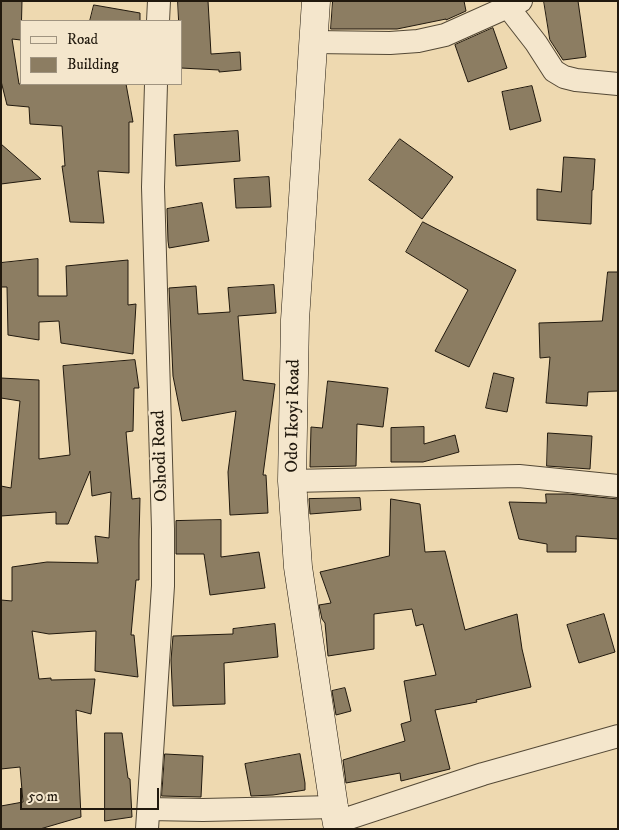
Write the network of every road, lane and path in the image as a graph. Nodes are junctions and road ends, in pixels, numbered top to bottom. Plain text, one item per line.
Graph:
1 (159, 1) edge
2 (316, 1) edge
3 (515, 4) edge
4 (158, 20) edge
5 (314, 42) junction
6 (618, 84) edge
7 (156, 85) edge
8 (292, 481) junction
9 (618, 486) edge
10 (618, 736) edge
11 (336, 819) edge
12 (144, 823) edge

1 - 4 street
2 - 5 main road, Odo Ikoyi Road
3 - 5 street
3 - 6 street
5 - 8 main road, Odo Ikoyi Road
7 - 12 street, Oshodi Road
8 - 9 street
8 - 11 main road, Odo Ikoyi Road
10 - 11 street
11 - 12 street

